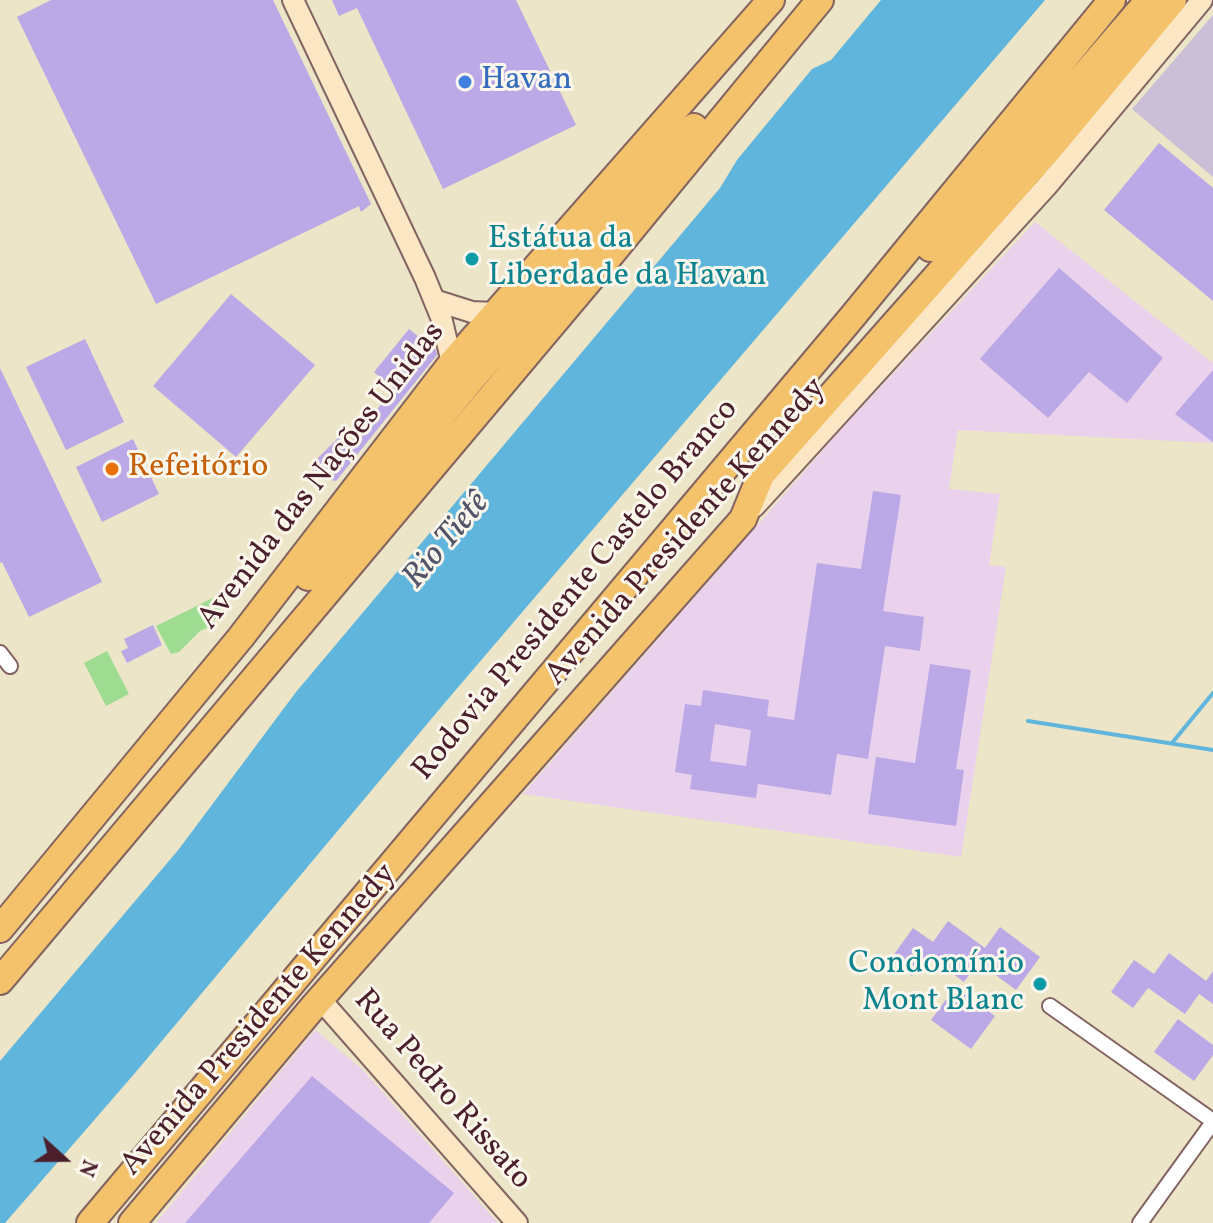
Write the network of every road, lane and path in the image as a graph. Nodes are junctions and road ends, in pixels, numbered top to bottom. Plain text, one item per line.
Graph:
1 (293, 0) edge
2 (771, 0) edge
3 (820, 0) edge
4 (1112, 0) edge
5 (1149, 0) edge
6 (1173, 0) edge
7 (1202, 0) edge
8 (765, 64) junction
9 (434, 300) junction
10 (496, 313) junction
11 (853, 316) junction
12 (452, 363) junction
13 (743, 519) junction
14 (241, 637) junction
15 (0, 653) edge
16 (10, 666) dead end
17 (0, 929) edge
18 (0, 981) edge
19 (320, 999) junction
20 (1050, 1006) dead end
21 (1213, 1122) edge
22 (90, 1223) edge
23 (132, 1223) edge
24 (517, 1223) edge
25 (1141, 1223) edge

1 - 9 street
2 - 10 highway, Avenida das Nações Unidas
3 - 8 highway
4 - 11 highway, Rodovia Presidente Castelo Branco
5 - 11 highway
6 - 13 highway
7 - 13 street, Avenida Presidente Kennedy
8 - 14 highway
8 - 18 highway
9 - 10 street
9 - 12 street
10 - 12 highway, Avenida das Nações Unidas
11 - 22 highway, Rodovia Presidente Castelo Branco
12 - 14 highway, Avenida das Nações Unidas
13 - 19 highway, Avenida Presidente Kennedy
14 - 17 highway, Avenida das Nações Unidas
15 - 16 street
19 - 23 highway, Avenida Presidente Kennedy
19 - 24 street, Rua Pedro Rissato
20 - 21 street
21 - 25 street

